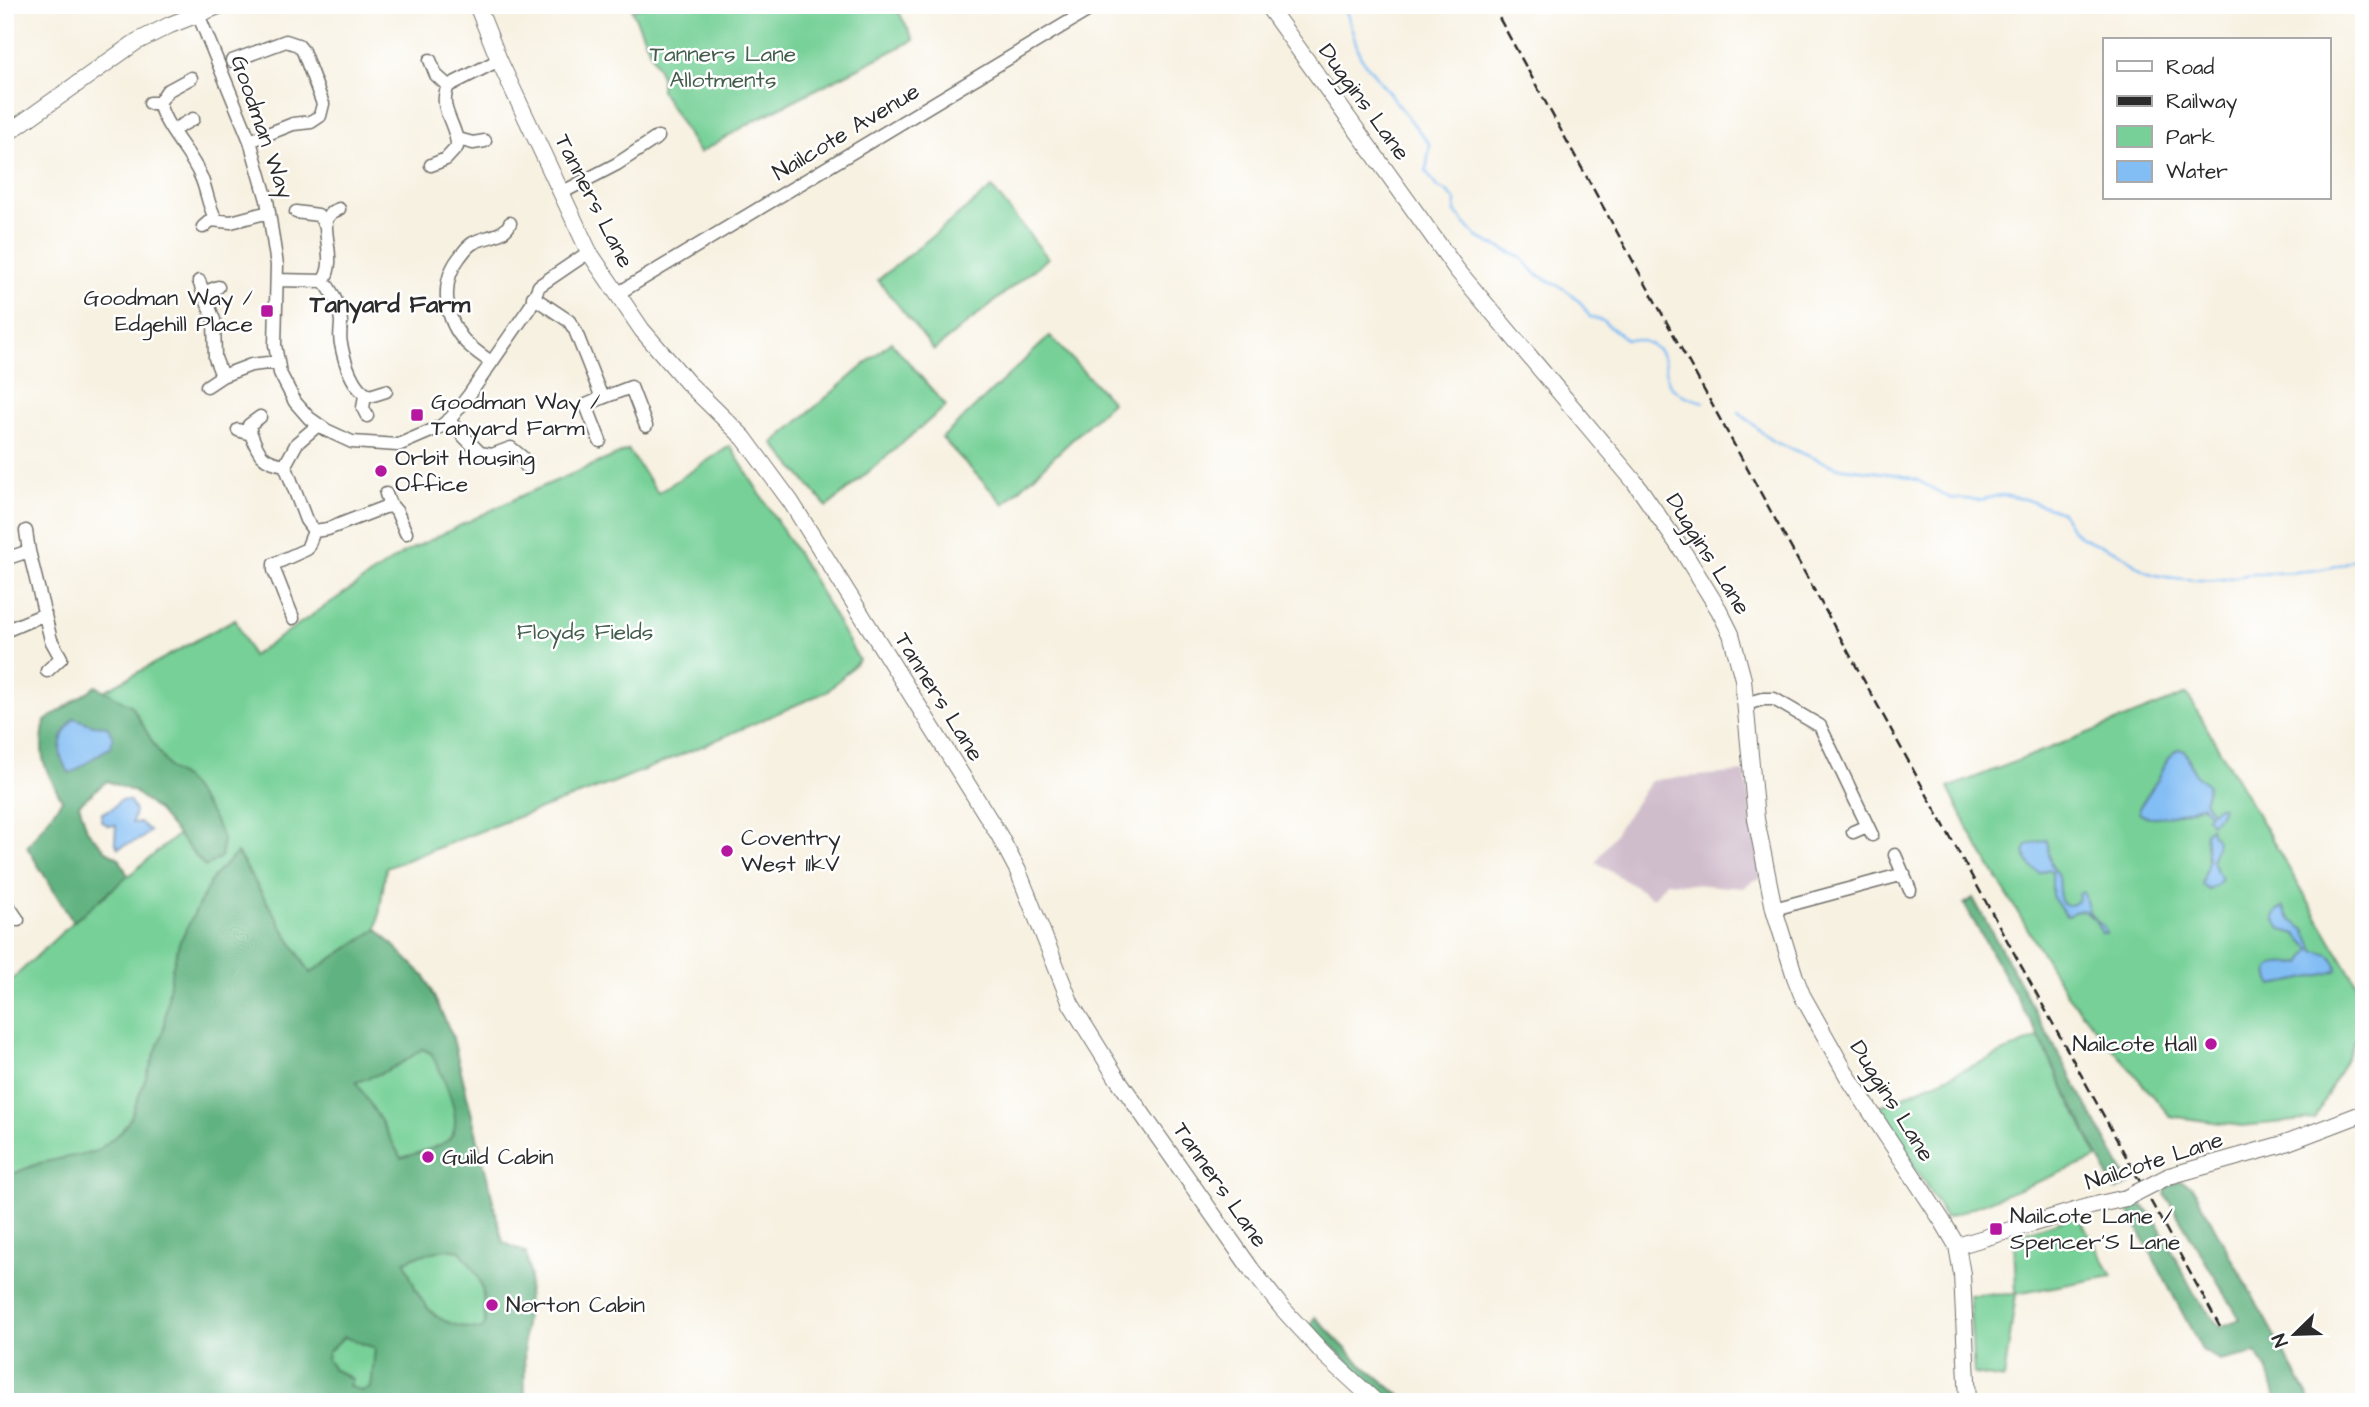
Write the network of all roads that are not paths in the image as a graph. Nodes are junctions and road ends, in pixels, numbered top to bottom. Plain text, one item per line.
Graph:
1 (221, 5) edge
2 (477, 5) edge
3 (1097, 5) edge
4 (1267, 5) edge
5 (198, 14) junction
6 (430, 60) dead end
7 (499, 60) junction
8 (232, 61) dead end
9 (191, 78) dead end
10 (448, 86) junction
11 (193, 119) dead end
12 (173, 130) junction
13 (5, 135) edge
14 (658, 137) dead end
15 (458, 139) junction
16 (250, 141) junction
17 (485, 141) dead end
18 (430, 165) dead end
19 (561, 193) junction
20 (339, 209) dead end
21 (270, 212) junction
22 (296, 212) dead end
23 (216, 219) junction
24 (325, 224) junction
25 (203, 227) dead end
26 (515, 241) dead end
27 (589, 252) junction
28 (278, 280) junction
29 (323, 281) junction
30 (218, 287) dead end
31 (617, 294) junction
32 (533, 297) junction
33 (277, 362) junction
34 (491, 362) junction
35 (222, 376) junction
36 (207, 386) dead end
37 (386, 391) dead end
38 (365, 395) junction
39 (602, 398) junction
40 (367, 416) dead end
41 (260, 417) dead end
42 (449, 421) junction
43 (318, 425) junction
44 (646, 426) dead end
45 (238, 430) dead end
46 (508, 433) dead end
47 (251, 434) junction
48 (600, 441) dead end
49 (508, 447) junction
50 (285, 465) junction
51 (526, 466) dead end
52 (26, 531) dead end
53 (314, 531) junction
54 (406, 533) dead end
55 (29, 551) junction
56 (5, 559) edge
57 (46, 614) junction
58 (293, 618) dead end
59 (5, 631) edge
60 (47, 671) dead end
61 (1746, 704) junction
62 (1853, 832) dead end
63 (1895, 855) dead end
64 (1903, 874) junction
65 (1910, 890) dead end
66 (5, 901) edge
67 (1774, 909) junction
68 (18, 920) dead end
69 (2364, 1113) edge
70 (1957, 1246) junction
71 (1376, 1402) edge
72 (1968, 1402) edge

1 - 5 main road
2 - 7 main road, Tanners Lane
3 - 31 street, Nailcote Avenue
4 - 61 main road, Duggins Lane
5 - 13 main road
5 - 16 street, Goodman Way
6 - 10 street
7 - 10 street
7 - 19 main road, Tanners Lane
8 - 16 street
9 - 12 street
10 - 15 street
11 - 12 street
12 - 23 street
14 - 19 street
15 - 17 street
15 - 18 street
16 - 21 street, Goodman Way
19 - 27 main road, Tanners Lane
20 - 24 street
21 - 23 street
21 - 28 street, Goodman Way
22 - 24 street
23 - 25 street
24 - 29 street
26 - 34 street
27 - 31 main road, Tanners Lane
27 - 32 street, Goodman Way
28 - 29 street
28 - 33 street, Goodman Way
29 - 38 street
30 - 35 street
31 - 71 main road, Tanners Lane
32 - 34 street, Goodman Way
32 - 39 street
33 - 35 street
33 - 43 street, Goodman Way
34 - 42 street, Goodman Way
35 - 36 street
37 - 38 street
38 - 40 street
39 - 44 street
39 - 48 street
41 - 47 street
42 - 43 street, Goodman Way
42 - 49 street
43 - 50 street
45 - 47 street
46 - 49 street
47 - 50 street
49 - 51 street
50 - 53 street
52 - 55 street
53 - 54 street
53 - 58 street
55 - 56 street
55 - 57 street
57 - 59 street
57 - 60 street
61 - 62 street
61 - 67 main road, Duggins Lane
63 - 64 street
64 - 65 street
64 - 67 street
66 - 68 street
67 - 70 main road, Duggins Lane
69 - 70 main road, Nailcote Lane, bridge
70 - 72 main road

